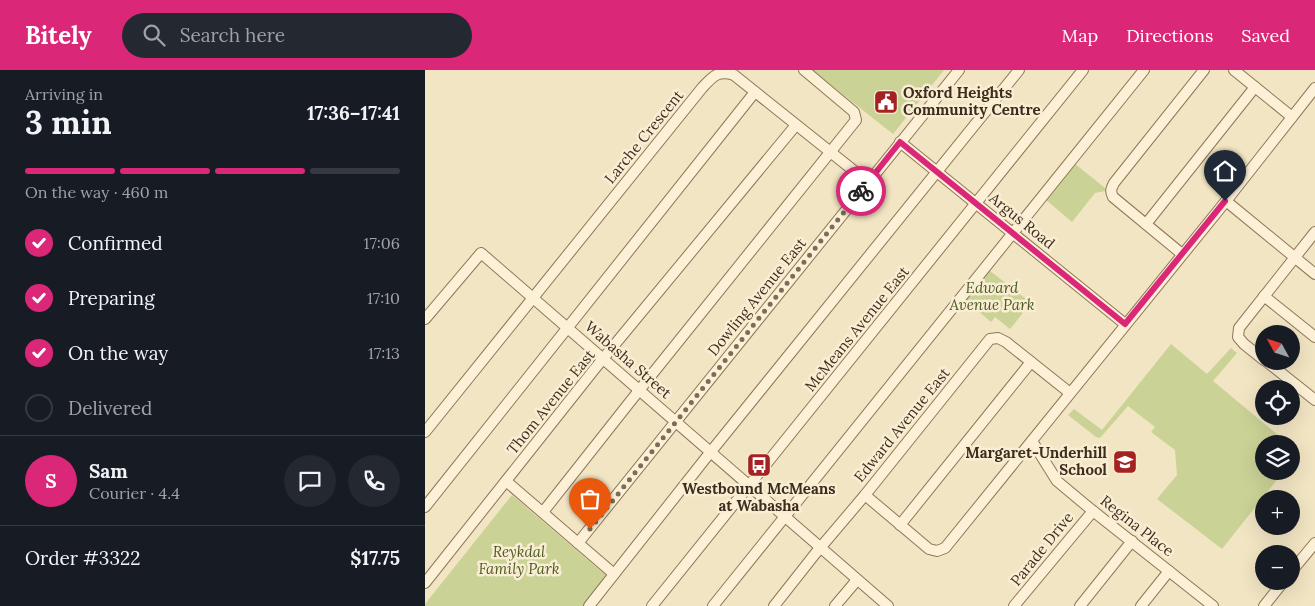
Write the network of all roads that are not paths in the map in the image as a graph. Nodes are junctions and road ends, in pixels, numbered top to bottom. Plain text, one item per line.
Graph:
1 (805, 70) edge
2 (959, 70) edge
3 (1019, 70) edge
4 (1083, 70) edge
5 (1144, 70) edge
6 (1204, 70) edge
7 (1234, 70) edge
8 (731, 71) edge
9 (1255, 87) junction
10 (1315, 88) edge
11 (755, 92) junction
12 (1292, 117) junction
13 (796, 125) junction
14 (900, 142) junction
15 (831, 152) junction
16 (937, 172) junction
17 (868, 182) junction
18 (1225, 201) junction
19 (976, 204) junction
20 (1146, 224) junction
21 (1315, 232) edge
22 (1013, 233) junction
23 (1182, 254) junction
24 (1295, 257) junction
25 (1315, 274) edge
26 (1264, 296) junction
27 (533, 298) junction
28 (425, 319) edge
29 (1125, 324) junction
30 (568, 328) junction
31 (1315, 337) edge
32 (1255, 352) edge
33 (604, 359) junction
34 (1031, 362) junction
35 (1278, 370) edge
36 (640, 390) junction
37 (1070, 393) junction
38 (1315, 400) edge
39 (676, 422) junction
40 (425, 432) edge
41 (1031, 441) junction
42 (711, 452) junction
43 (506, 481) junction
44 (749, 486) junction
45 (865, 495) junction
46 (425, 508) edge
47 (1093, 510) junction
48 (543, 512) junction
49 (785, 518) junction
50 (901, 524) junction
51 (1131, 541) junction
52 (578, 543) junction
53 (1315, 543) edge
54 (821, 548) junction
55 (1300, 561) edge
56 (1169, 571) junction
57 (615, 574) junction
58 (857, 580) junction
59 (425, 583) edge
60 (1277, 590) edge
61 (589, 606) edge
62 (652, 606) edge
63 (713, 606) edge
64 (775, 606) edge
65 (835, 606) edge
66 (888, 606) edge
67 (1014, 606) edge
68 (1080, 606) edge
69 (1141, 606) edge
70 (1213, 606) edge
71 (1264, 606) edge

1 - 15 street
2 - 14 street, Dowling Avenue East
3 - 16 street
4 - 19 street, McMeans Avenue East
5 - 22 street
6 - 20 street
7 - 9 street
8 - 11 street, Larche Crescent
8 - 27 street, Larche Crescent
9 - 12 street
9 - 20 street
10 - 12 street
11 - 13 street, Larche Crescent
11 - 30 street
12 - 18 street
13 - 15 street, Larche Crescent
13 - 33 street, Thom Avenue East
14 - 16 street, Argus Road
14 - 17 street, Dowling Avenue East
15 - 17 street, Larche Crescent
15 - 36 street
16 - 19 street, Argus Road
16 - 42 street
17 - 39 street, Dowling Avenue East
18 - 23 street
18 - 24 street
19 - 22 street, Argus Road
19 - 44 street, McMeans Avenue East
20 - 23 street
21 - 24 street
22 - 29 street, Argus Road
22 - 49 street
23 - 29 street
24 - 25 street
24 - 26 street
26 - 31 street
26 - 32 street
27 - 28 street, Wabasha Street
27 - 30 street, Wabasha Street
27 - 40 street
29 - 37 street
30 - 33 street, Wabasha Street
30 - 46 street
33 - 36 street, Wabasha Street
33 - 43 street, Thom Avenue East
34 - 37 street, Edward Avenue East
34 - 45 street, Edward Avenue East
34 - 50 street
35 - 38 street
36 - 39 street, Wabasha Street
36 - 48 street
37 - 41 street
39 - 42 street, Wabasha Street
39 - 52 street, Dowling Avenue East
41 - 47 street, Regina Place
41 - 50 street
42 - 44 street, Wabasha Street
42 - 57 street
43 - 48 street
43 - 59 street, Thom Avenue East
44 - 49 street, Wabasha Street
44 - 62 street, McMeans Avenue East
45 - 50 street
45 - 54 street, Edward Avenue East
47 - 51 street, Regina Place
47 - 67 street, Parade Drive
48 - 52 street
49 - 54 street, Wabasha Street
49 - 63 street
51 - 56 street, Regina Place
51 - 68 street
52 - 57 street
53 - 55 street
54 - 58 street, Wabasha Street
54 - 64 street, Edward Avenue East
56 - 69 street
56 - 70 street, Regina Place
57 - 61 street
58 - 65 street
58 - 66 street, Wabasha Street
60 - 71 street

